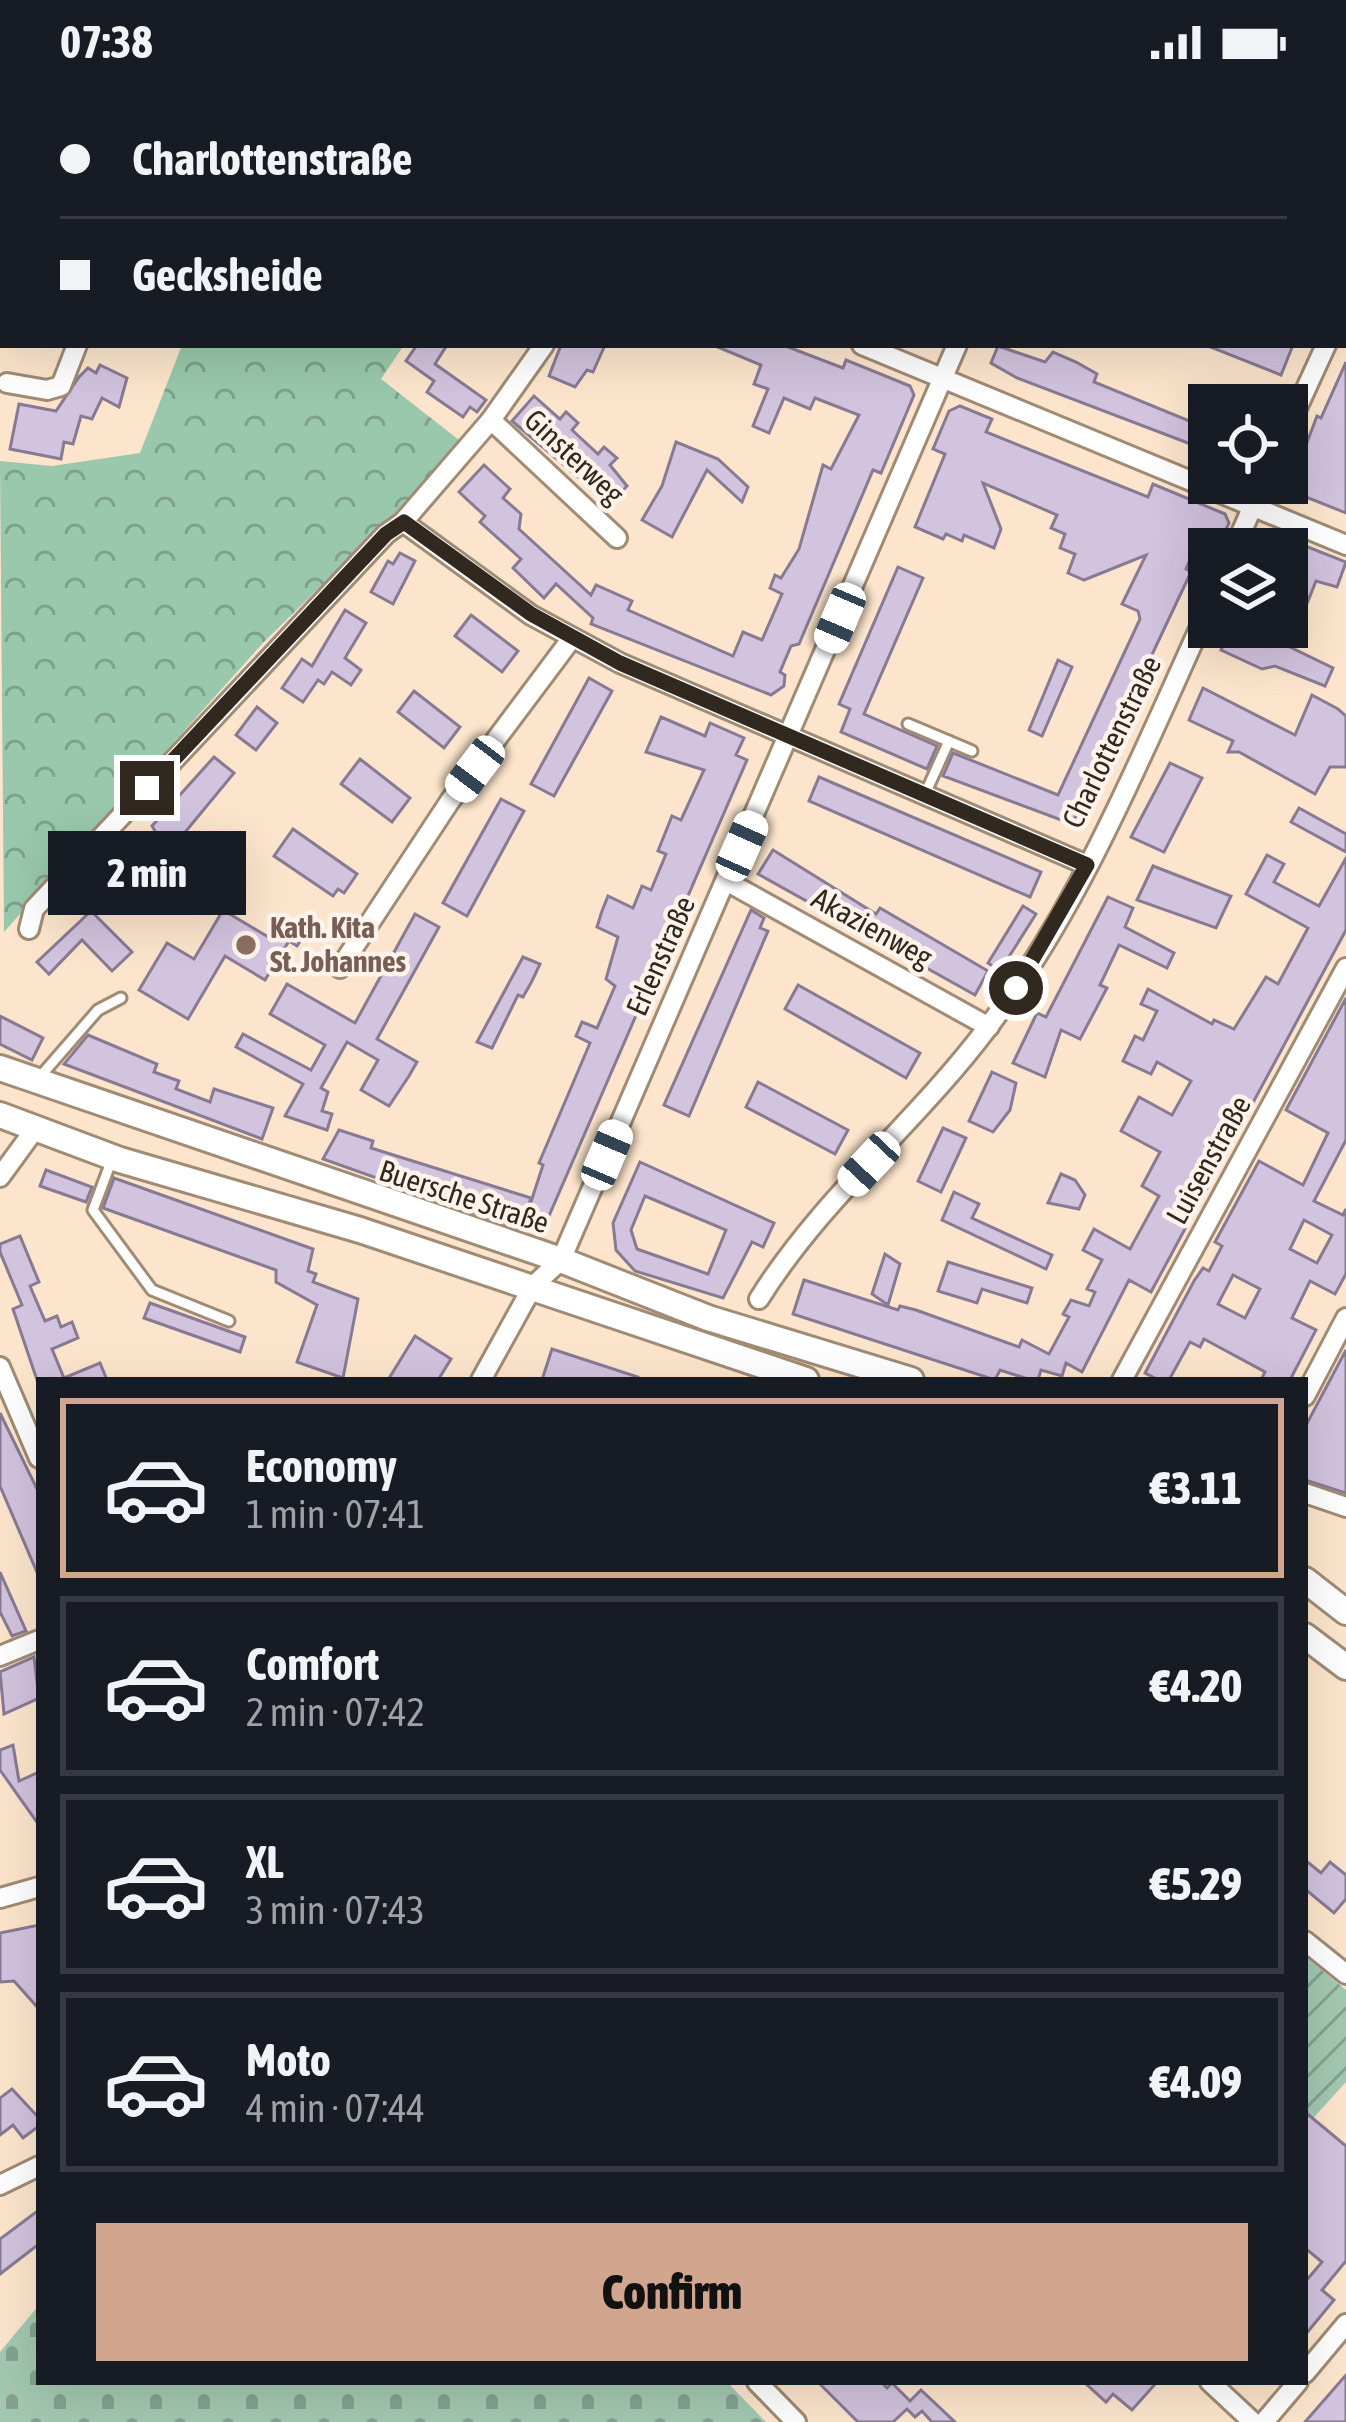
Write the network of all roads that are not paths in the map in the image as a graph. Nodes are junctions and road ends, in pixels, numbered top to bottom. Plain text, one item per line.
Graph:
1 (76, 348) edge
2 (542, 348) edge
3 (869, 348) edge
4 (956, 348) edge
5 (1325, 348) edge
6 (943, 378) junction
7 (7, 383) dead end
8 (1308, 384) edge
9 (491, 421) junction
10 (1252, 506) junction
11 (404, 522) junction
12 (1243, 528) edge
13 (616, 538) dead end
14 (1346, 545) edge
15 (572, 638) junction
16 (1190, 648) edge
17 (908, 724) dead end
18 (788, 739) junction
19 (949, 741) junction
20 (972, 751) dead end
21 (925, 794) junction
22 (1087, 865) junction
23 (726, 881) junction
24 (29, 929) dead end
25 (340, 968) dead end
26 (1346, 968) edge
27 (121, 998) dead end
28 (988, 1027) junction
29 (0, 1068) edge
30 (35, 1083) junction
31 (0, 1115) edge
32 (34, 1130) junction
33 (112, 1157) junction
34 (0, 1177) edge
35 (561, 1259) junction
36 (533, 1286) junction
37 (759, 1299) dead end
38 (1346, 1318) edge
39 (229, 1321) dead end
40 (0, 1367) edge
41 (483, 1377) edge
42 (797, 1377) edge
43 (901, 1377) edge
44 (1124, 1377) edge
45 (1308, 1390) edge
46 (36, 1451) edge
47 (1308, 1494) edge
48 (1346, 1507) edge
49 (1308, 1582) edge
50 (1346, 1612) edge
51 (1308, 1638) edge
52 (36, 1641) edge
53 (0, 1655) edge
54 (1346, 1667) edge
55 (36, 1888) edge
56 (0, 1898) edge
57 (1308, 1943) edge
58 (1346, 1974) edge
59 (36, 2167) edge
60 (0, 2185) edge
61 (1346, 2324) edge
62 (1308, 2369) edge
63 (760, 2385) edge
64 (1213, 2385) edge
65 (1295, 2385) edge
66 (796, 2422) edge
67 (1253, 2422) edge
68 (1264, 2422) edge

1 - 7 street
2 - 9 street, Ginsterweg
3 - 6 street
4 - 6 street, Erlenstraße
5 - 8 street
6 - 10 street
6 - 18 street, Erlenstraße
9 - 11 street, Ginsterweg
9 - 13 street, Ginsterweg
10 - 12 street
10 - 14 street
11 - 15 street
11 - 24 street, Ginsterweg
15 - 18 street
15 - 25 street
16 - 22 street, Charlottenstraße
17 - 19 lane
18 - 21 street
18 - 23 street, Erlenstraße
19 - 20 lane
19 - 21 lane
21 - 22 street
22 - 28 street, Charlottenstraße
23 - 28 street, Akazienweg
23 - 35 street, Erlenstraße
26 - 44 street, Luisenstraße
27 - 30 lane
28 - 37 street, Charlottenstraße
29 - 30 main road, Buersche Straße
30 - 35 main road, Buersche Straße
31 - 32 main road
32 - 33 main road
32 - 34 street
33 - 36 main road
33 - 39 lane
35 - 36 street
35 - 43 main road, Buersche Straße
36 - 41 street
36 - 42 main road
38 - 45 street
40 - 46 street
47 - 48 street
49 - 50 main road
51 - 54 main road
52 - 53 street
55 - 56 street
57 - 58 street
59 - 60 street
61 - 62 street
63 - 66 street
64 - 67 street
65 - 68 street

